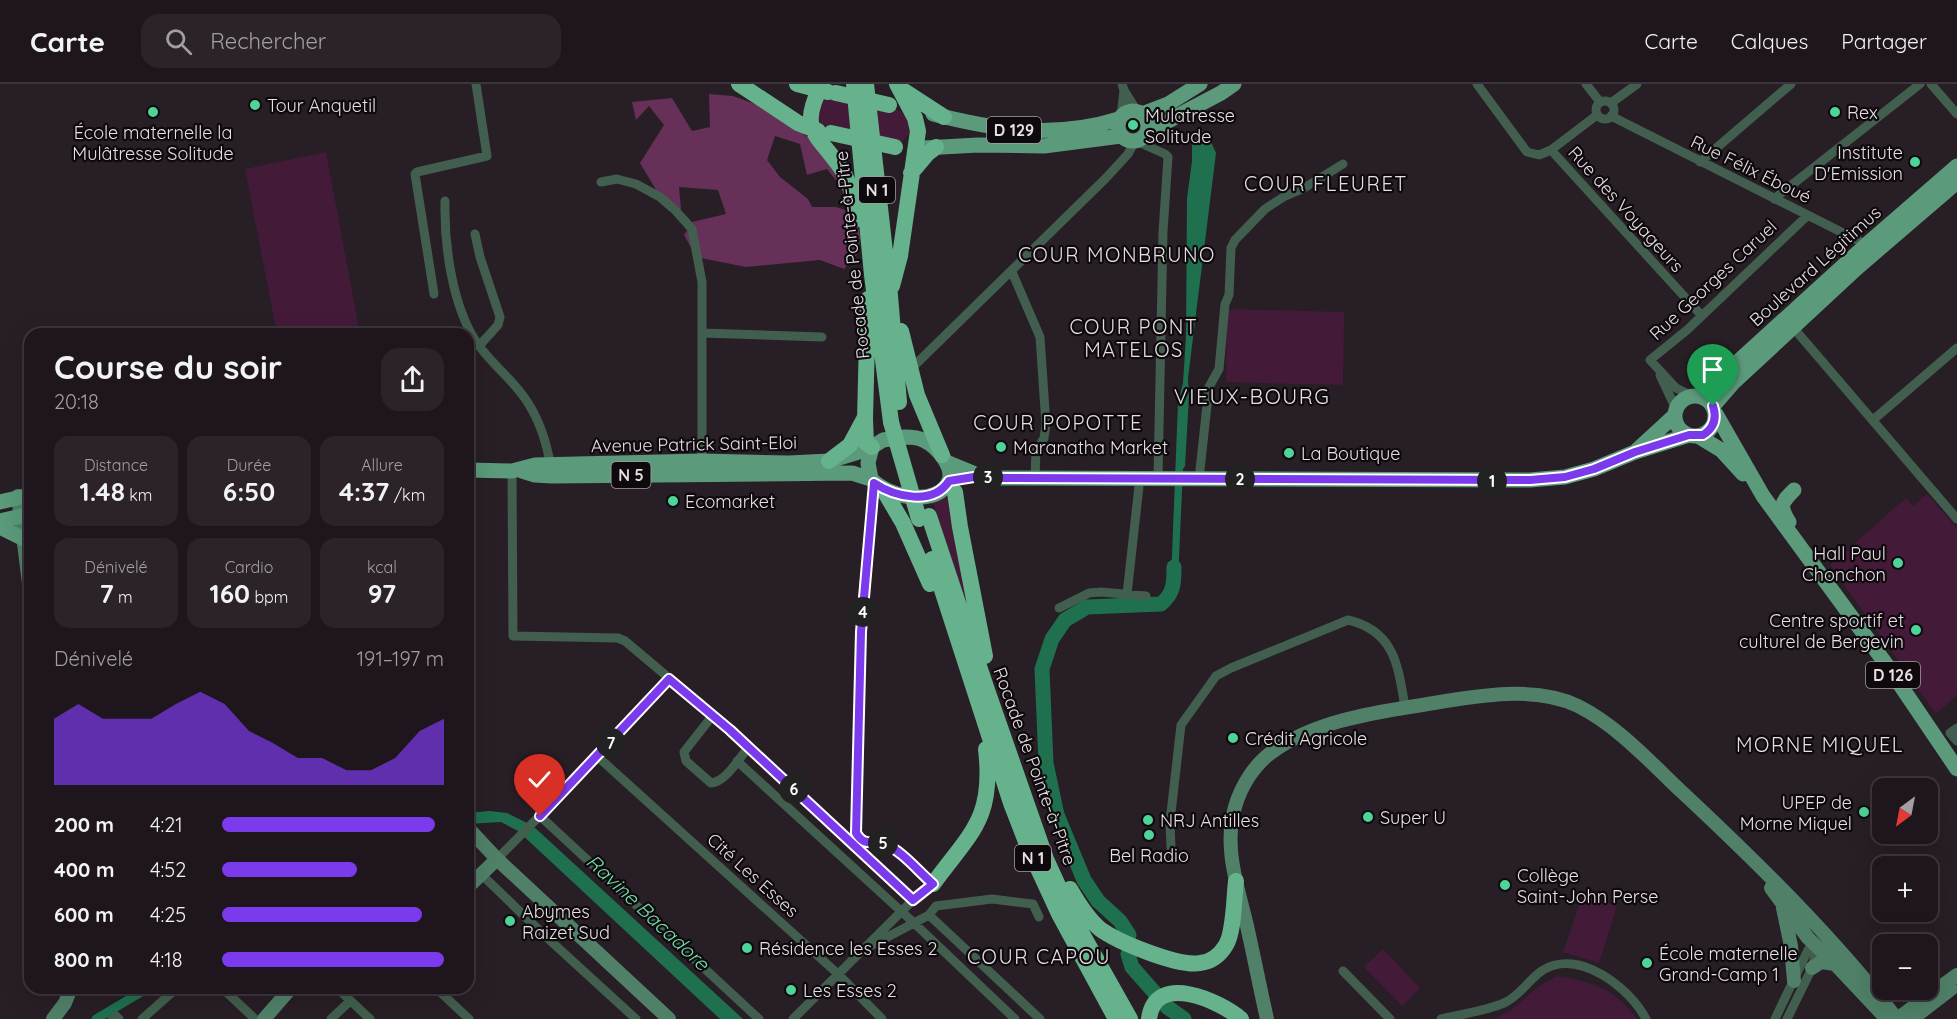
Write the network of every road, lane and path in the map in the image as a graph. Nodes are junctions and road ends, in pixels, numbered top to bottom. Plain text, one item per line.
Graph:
1 (476, 84) edge
2 (740, 84) edge
3 (797, 84) edge
4 (854, 84) edge
5 (866, 84) edge
6 (1200, 84) edge
7 (1234, 84) edge
8 (1477, 84) edge
9 (1586, 84) edge
10 (1637, 84) edge
11 (1791, 84) edge
12 (1920, 84) edge
13 (1931, 84) edge
14 (898, 85) edge
15 (1123, 87) edge
16 (826, 89) edge
17 (1599, 102) junction
18 (1611, 103) junction
19 (910, 109) junction
20 (1139, 112) junction
21 (1957, 114) edge
22 (1597, 115) junction
23 (1611, 116) junction
24 (944, 117) junction
25 (1120, 118) junction
26 (812, 129) junction
27 (1134, 140) junction
28 (936, 147) junction
29 (914, 149) junction
30 (1551, 150) junction
31 (1700, 162) junction
32 (1343, 164) dead end
33 (1957, 166) edge
34 (911, 173) junction
35 (601, 182) dead end
36 (1957, 182) edge
37 (1774, 199) junction
38 (445, 201) dead end
39 (1807, 216) junction
40 (475, 234) dead end
41 (866, 244) junction
42 (1872, 248) junction
43 (1012, 272) junction
44 (871, 275) junction
45 (895, 276) junction
46 (434, 294) dead end
47 (890, 296) junction
48 (1702, 316) junction
49 (892, 317) junction
50 (1789, 323) junction
51 (470, 328) edge
52 (702, 333) junction
53 (901, 333) junction
54 (474, 336) edge
55 (822, 337) dead end
56 (479, 346) junction
57 (1957, 348) edge
58 (916, 364) dead end
59 (1658, 370) junction
60 (1696, 396) junction
61 (1714, 410) junction
62 (1675, 412) junction
63 (865, 418) junction
64 (1873, 420) junction
65 (897, 421) junction
66 (1694, 436) junction
67 (870, 449) junction
68 (1635, 452) junction
69 (944, 459) junction
70 (702, 461) junction
71 (829, 461) junction
72 (474, 470) edge
73 (551, 470) junction
74 (516, 471) junction
75 (980, 476) junction
76 (1140, 477) junction
77 (1035, 478) junction
78 (1163, 478) junction
79 (1194, 479) junction
80 (949, 482) junction
81 (876, 484) junction
82 (1794, 489) dead end
83 (24, 496) edge
84 (1763, 496) junction
85 (0, 502) edge
86 (24, 514) edge
87 (924, 518) junction
88 (1957, 519) edge
89 (0, 521) edge
90 (0, 527) edge
91 (24, 539) edge
92 (1827, 583) junction
93 (1127, 594) junction
94 (1146, 596) dead end
95 (1059, 608) dead end
96 (951, 633) junction
97 (669, 679) junction
98 (976, 694) junction
99 (1405, 707) junction
100 (996, 713) junction
101 (713, 715) junction
102 (1957, 728) edge
103 (1957, 741) edge
104 (749, 747) junction
105 (986, 750) junction
106 (598, 757) junction
107 (737, 761) junction
108 (1957, 769) edge
109 (1023, 790) junction
110 (538, 818) junction
111 (1714, 823) junction
112 (474, 834) edge
113 (1171, 848) dead end
114 (497, 859) junction
115 (481, 874) junction
116 (1235, 878) junction
117 (474, 881) edge
118 (933, 884) junction
119 (913, 900) junction
120 (1781, 900) junction
121 (936, 906) junction
122 (902, 912) junction
123 (929, 915) junction
124 (1039, 916) dead end
125 (1814, 922) junction
126 (914, 923) junction
127 (1817, 946) junction
128 (865, 949) junction
129 (1840, 960) junction
130 (1812, 968) junction
131 (1343, 971) dead end
132 (838, 974) junction
133 (1957, 975) edge
134 (1794, 981) junction
135 (1872, 982) edge
136 (1957, 985) edge
137 (1941, 986) junction
138 (1938, 987) edge
139 (68, 994) edge
140 (170, 994) edge
141 (228, 994) edge
142 (286, 994) edge
143 (343, 994) edge
144 (442, 994) edge
145 (1887, 1000) edge
146 (350, 1001) junction
147 (1919, 1016) edge
148 (53, 1019) edge
149 (142, 1019) edge
150 (255, 1019) edge
151 (264, 1019) edge
152 (331, 1019) edge
153 (370, 1019) edge
154 (469, 1019) edge
155 (636, 1019) edge
156 (669, 1019) edge
157 (759, 1019) edge
158 (793, 1019) edge
159 (882, 1019) edge
160 (1015, 1019) edge
161 (1040, 1019) edge
162 (1116, 1019) edge
163 (1130, 1019) edge
164 (1149, 1019) edge
165 (1242, 1019) edge
166 (1267, 1019) edge
167 (1390, 1019) edge
168 (1441, 1019) edge
169 (1646, 1019) edge
170 (1775, 1019) edge
171 (1787, 1019) edge
172 (1885, 1019) edge
173 (1897, 1019) edge

1 - 46 street
2 - 26 highway
3 - 16 highway
4 - 44 highway, Rocade de Pointe-à-Pitre / N 1
5 - 47 highway, Rocade de Pointe-à-Pitre / N 1
6 - 20 main road, D 129
7 - 27 main road, D 129
8 - 30 street
9 - 17 street
10 - 18 street
11 - 31 street
12 - 37 street
13 - 21 street
14 - 19 highway
14 - 24 highway
15 - 20 street
15 - 25 street
16 - 19 highway, bridge
16 - 26 highway
17 - 18 street
17 - 22 street
18 - 23 street
19 - 24 main road, D 129
19 - 29 highway
20 - 25 main road, D 129
20 - 27 main road
22 - 23 street
22 - 30 street
23 - 31 street, Rue Félix Éboué
24 - 25 main road, D 129
25 - 27 main road
26 - 29 highway, bridge
26 - 41 highway
27 - 28 main road, D 129
27 - 43 street
27 - 78 street
28 - 29 main road, D 129
28 - 34 highway
29 - 34 highway
30 - 48 street, Rue des Voyageurs
31 - 37 street, Rue Félix Éboué
32 - 79 street
33 - 42 main road, Boulevard Légitimus
34 - 45 highway
35 - 52 street
36 - 42 main road, Boulevard Légitimus
37 - 39 street, Rue Félix Éboué
38 - 51 street
39 - 42 street, Rue Félix Éboué
39 - 48 street, Rue Georges Caruel
40 - 56 street
41 - 44 highway
41 - 44 highway
42 - 50 main road, Boulevard Légitimus
43 - 58 street
43 - 77 street
44 - 63 highway
44 - 65 highway, Rocade de Pointe-à-Pitre / N 1
45 - 47 highway
45 - 53 highway
47 - 49 highway, Rocade de Pointe-à-Pitre / N 1
48 - 59 street, Rue Georges Caruel
49 - 53 highway
49 - 65 highway, Rocade de Pointe-à-Pitre / N 1
50 - 60 main road, Boulevard Légitimus
50 - 61 main road, Boulevard Légitimus
50 - 64 street
52 - 55 street
52 - 70 street
53 - 69 highway
54 - 56 street
56 - 73 street
57 - 64 street
59 - 60 street, Rue Georges Caruel
59 - 62 street, Rue Georges Caruel
60 - 61 main road
60 - 62 main road
61 - 66 main road
61 - 84 main road, D 126
62 - 66 main road
62 - 68 main road
63 - 67 highway
63 - 71 highway
64 - 88 street
65 - 87 highway, N 1, bridge
66 - 68 main road
66 - 84 main road, D 126
67 - 69 main road
67 - 71 main road, Avenue Patrick Saint-Eloi / N 5
67 - 81 main road
68 - 79 main road
69 - 75 main road
69 - 80 main road
70 - 71 main road, Avenue Patrick Saint-Eloi / N 5
70 - 73 main road, Avenue Patrick Saint-Eloi / N 5
72 - 74 main road, Avenue Patrick Saint-Eloi / N 5
73 - 74 main road, Avenue Patrick Saint-Eloi / N 5
73 - 81 main road, Avenue Patrick Saint-Eloi / N 5
74 - 97 street
75 - 77 main road
75 - 80 main road
76 - 77 main road
76 - 78 main road
76 - 93 street
78 - 79 main road
80 - 81 main road
80 - 100 highway
81 - 96 highway
81 - 118 street
82 - 92 main road
83 - 85 main road
84 - 92 main road, D 126
86 - 89 main road
87 - 98 highway, Rocade de Pointe-à-Pitre / N 1
87 - 100 highway, Rocade de Pointe-à-Pitre / N 1
90 - 91 main road
92 - 108 main road, D 126
93 - 94 street
93 - 95 street
96 - 98 highway
96 - 105 highway
97 - 101 street
97 - 106 street
98 - 105 highway
98 - 162 highway, Rocade de Pointe-à-Pitre / N 1
99 - 111 main road
99 - 113 street
99 - 116 main road
100 - 109 highway, Rocade de Pointe-à-Pitre / N 1
101 - 104 street
101 - 107 street
102 - 103 street
104 - 107 street
104 - 119 street
105 - 118 highway
106 - 110 street
106 - 132 street, Cité Les Esses
107 - 122 street
109 - 116 highway
109 - 163 highway, Rocade de Pointe-à-Pitre / N 1
110 - 114 street
110 - 157 street
111 - 120 main road
111 - 125 main road
112 - 114 main road
114 - 115 main road
114 - 156 main road
115 - 117 main road
115 - 155 street
116 - 166 main road
118 - 119 street
118 - 121 street
119 - 122 street
120 - 127 main road
120 - 134 main road
121 - 123 street
121 - 124 street
122 - 126 street
122 - 128 street
123 - 126 street
123 - 161 street
125 - 127 main road
125 - 129 main road
126 - 128 street
126 - 160 street
127 - 129 main road
127 - 130 street
127 - 134 street
128 - 132 street
129 - 130 main road
129 - 135 main road
129 - 172 main road
130 - 171 street
131 - 167 street
132 - 158 street
132 - 159 street, Cité Les Esses
133 - 137 main road
134 - 170 street
136 - 147 main road
137 - 138 main road
137 - 173 main road
139 - 148 main road
140 - 149 street
141 - 150 street
142 - 151 main road
143 - 146 street
144 - 154 street
145 - 173 main road
146 - 152 street
146 - 153 street
164 - 165 highway
168 - 169 street

